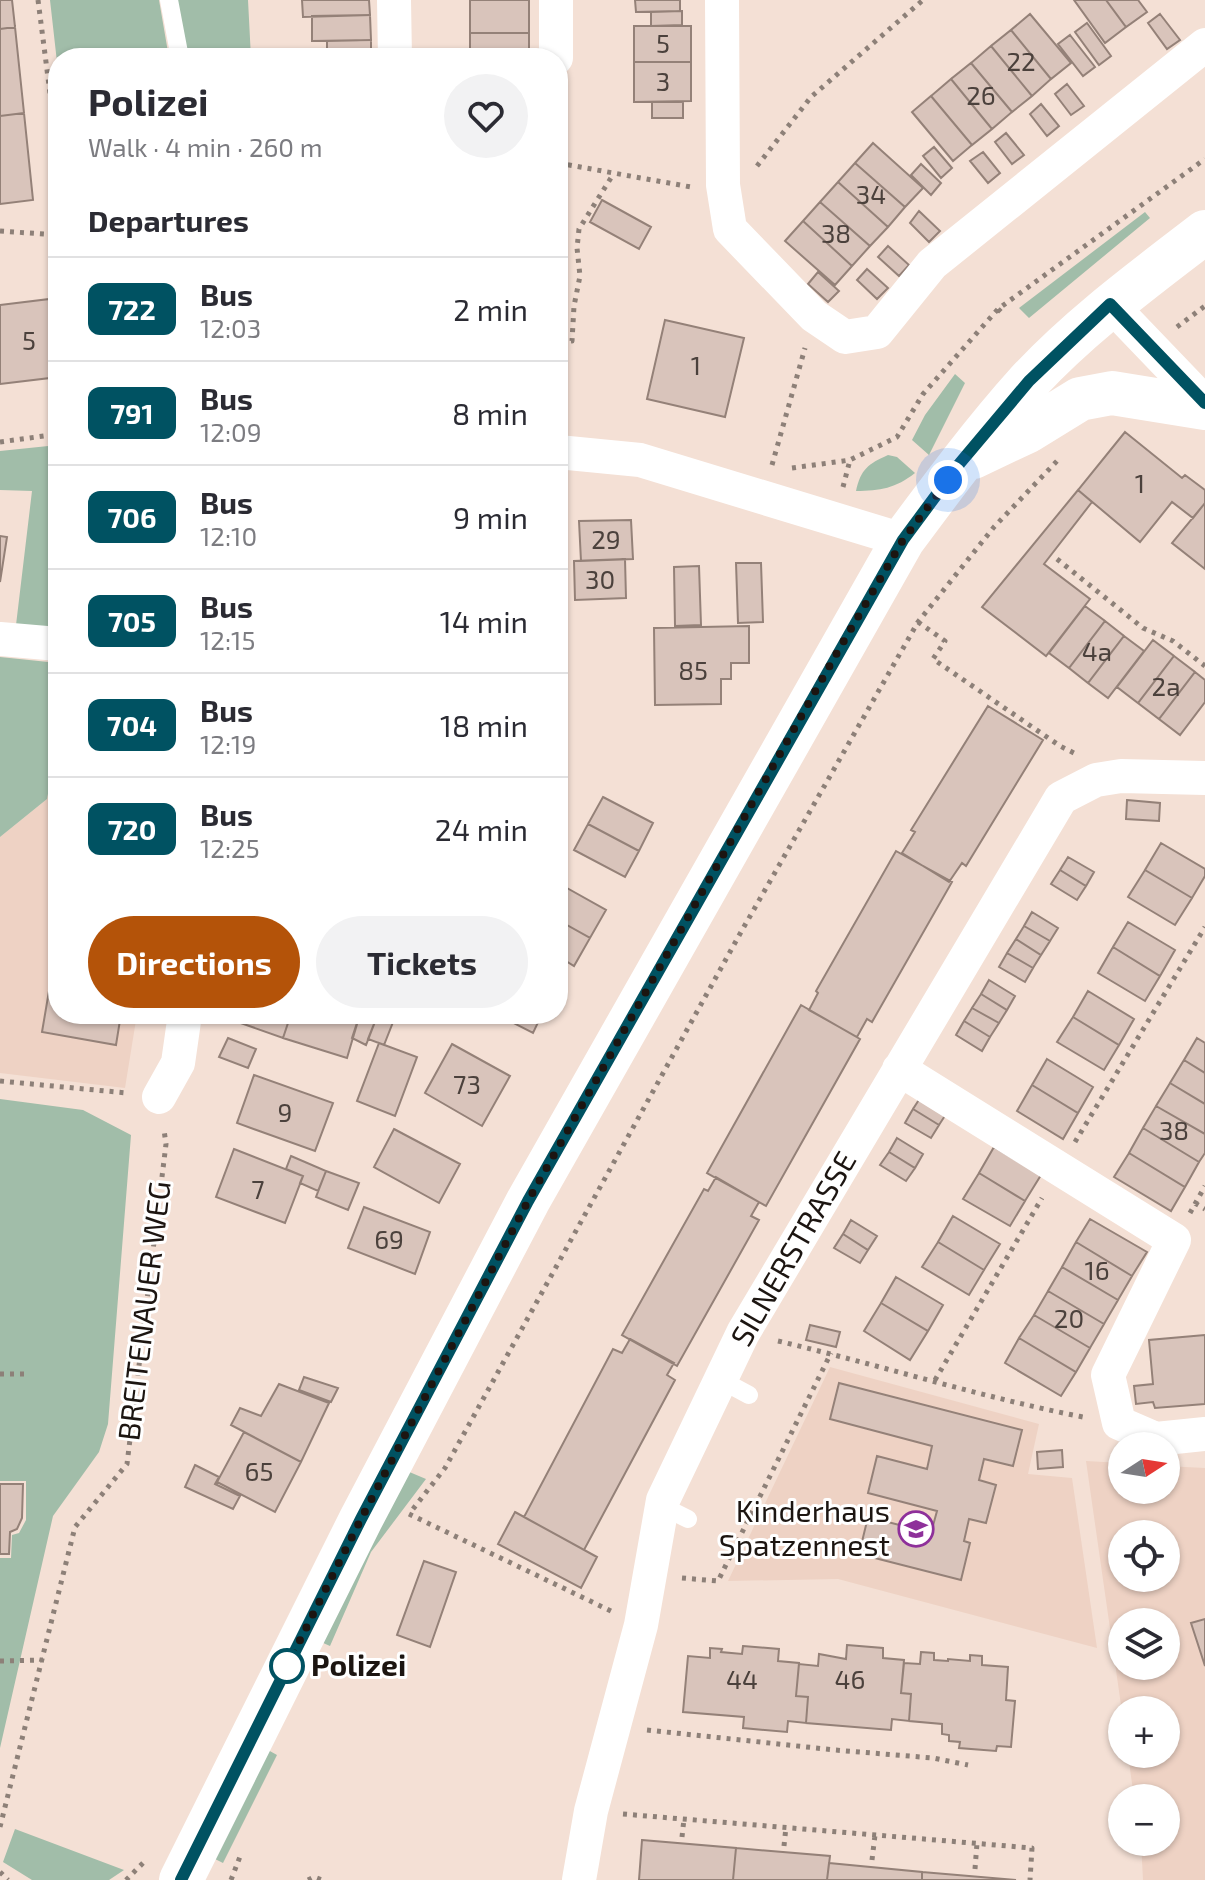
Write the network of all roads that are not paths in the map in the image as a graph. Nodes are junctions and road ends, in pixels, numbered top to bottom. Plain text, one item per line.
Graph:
1 (169, 0) edge
2 (394, 0) edge
3 (556, 0) edge
4 (722, 0) edge
5 (1205, 45) edge
6 (178, 48) edge
7 (395, 48) edge
8 (556, 48) edge
9 (1205, 232) edge
10 (1110, 304) junction
11 (1205, 406) edge
12 (568, 453) edge
13 (960, 463) junction
14 (903, 540) junction
15 (0, 639) edge
16 (48, 643) edge
17 (1205, 778) edge
18 (184, 1024) edge
19 (899, 1069) junction
20 (159, 1097) road end
21 (1205, 1434) edge
22 (181, 1880) edge
23 (579, 1880) edge

1 - 6 lane
2 - 7 street
3 - 8 street
4 - 5 street
9 - 10 main road
10 - 11 street
10 - 13 main road
11 - 13 main road
12 - 14 street
13 - 14 main road
14 - 22 main road
15 - 16 street
17 - 19 street, SILNERSTRASSE
18 - 20 street
19 - 21 street
19 - 23 street, SILNERSTRASSE

